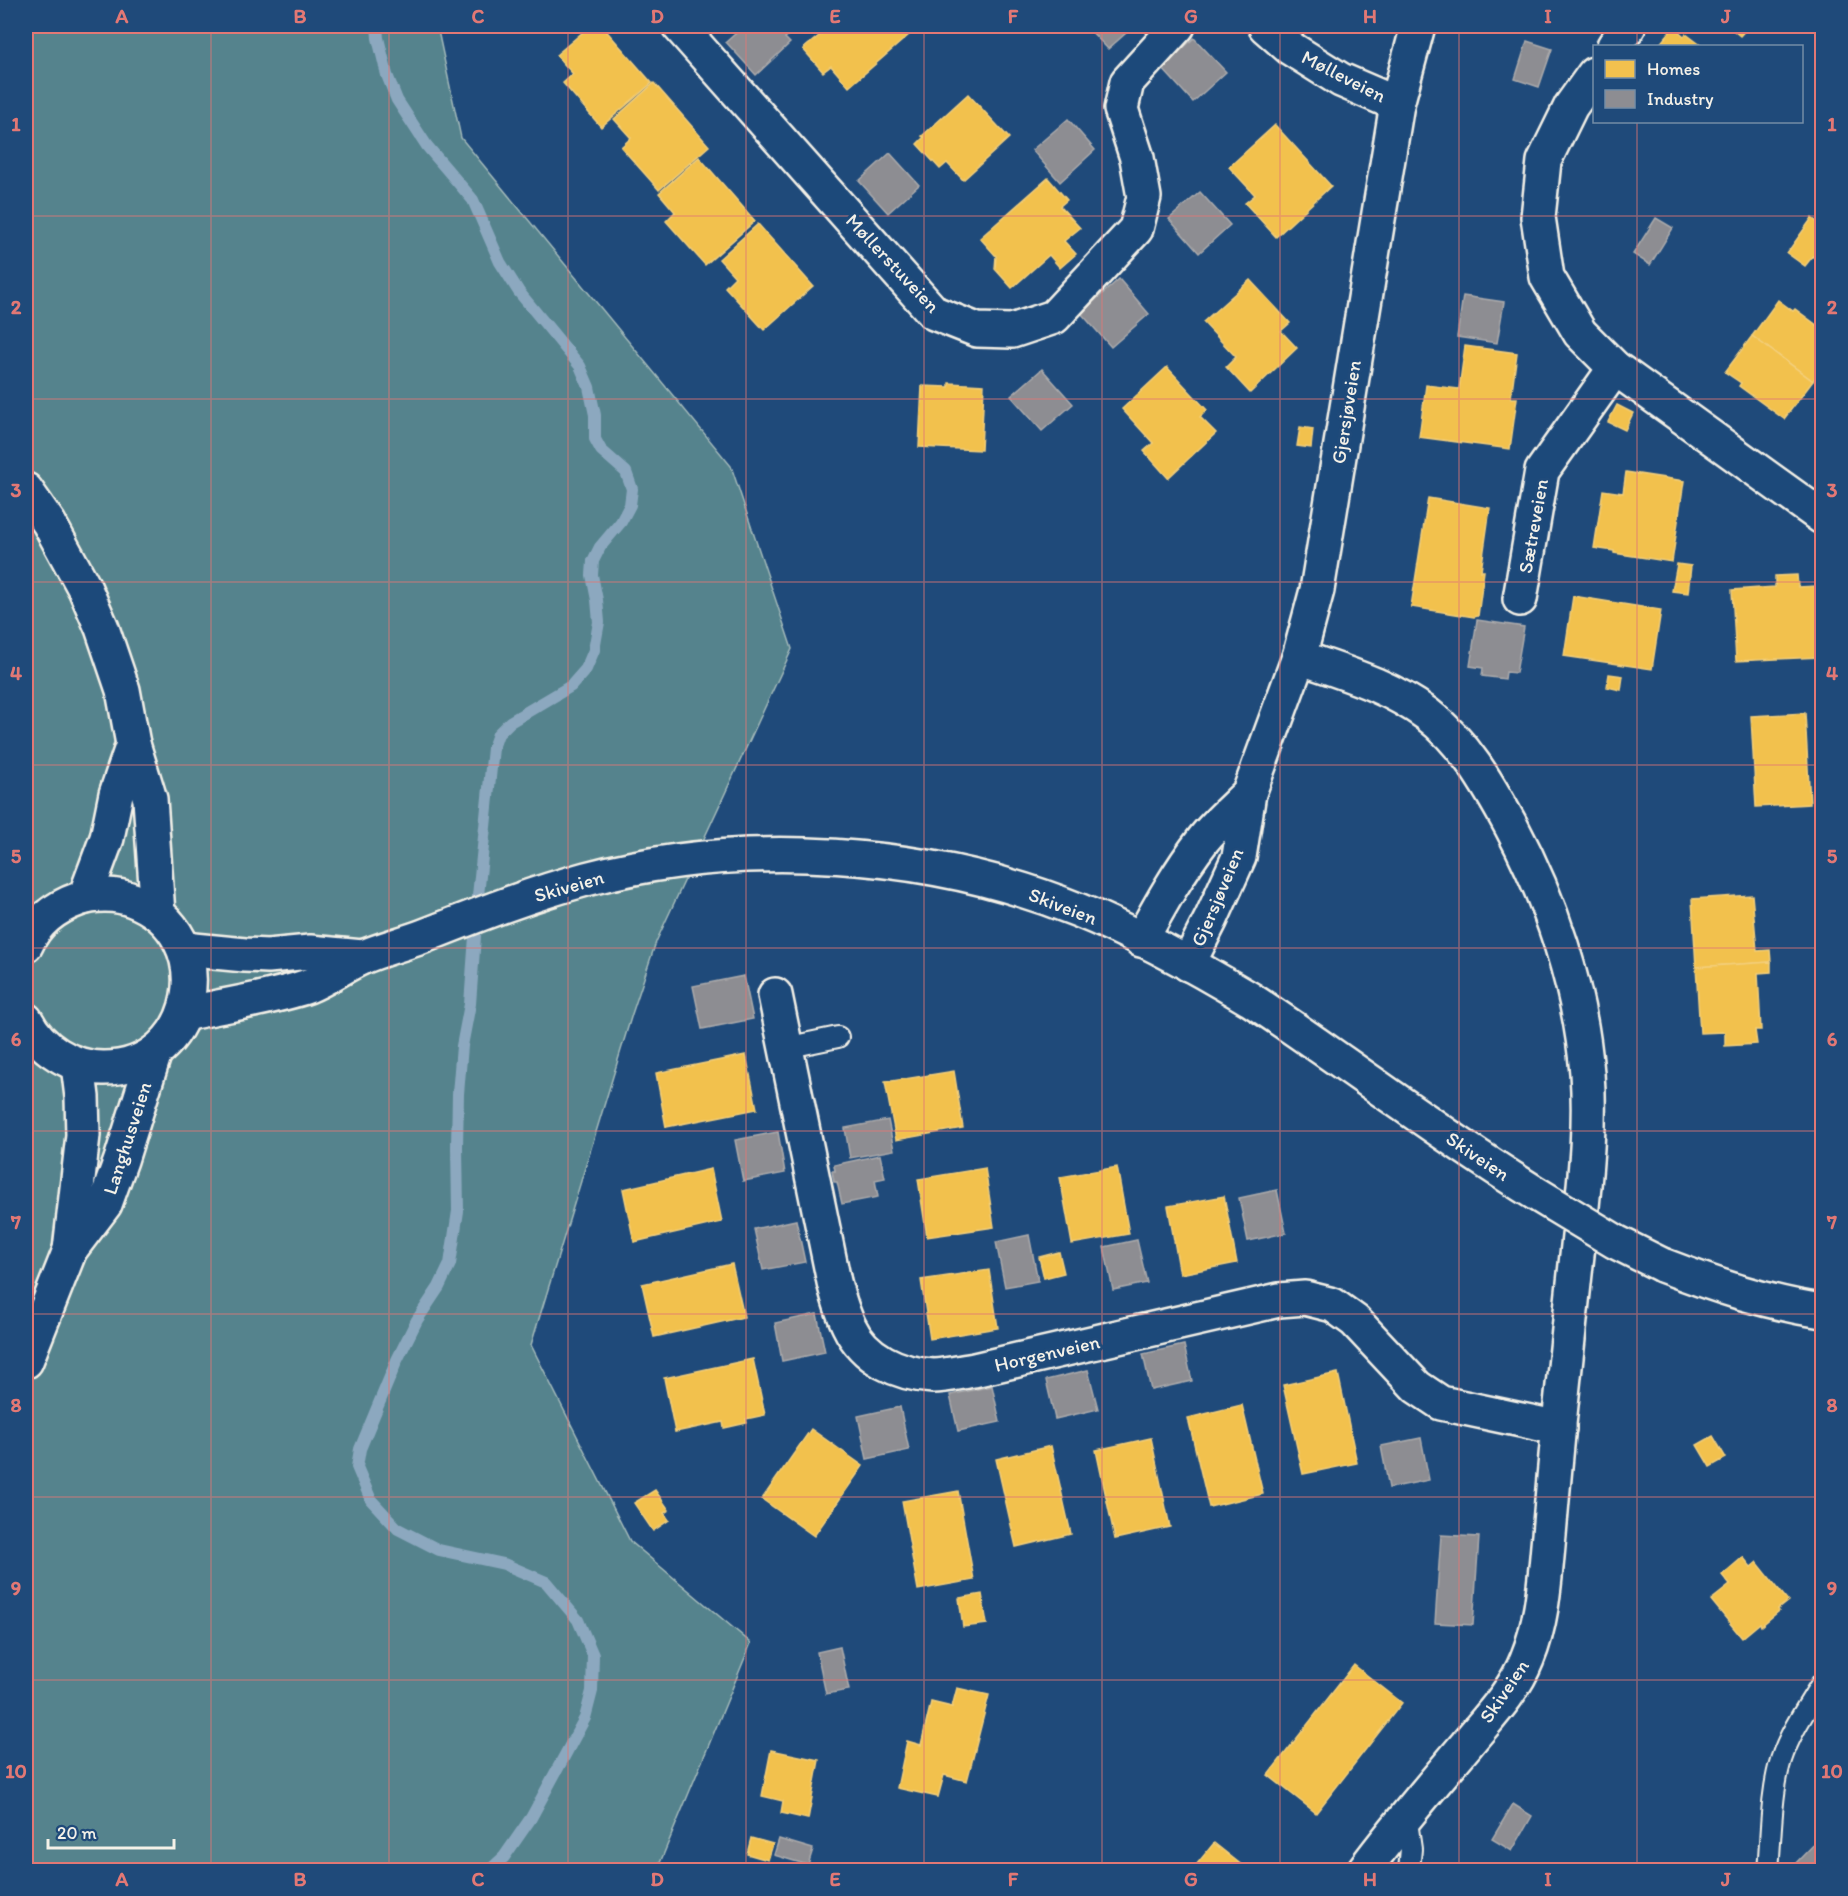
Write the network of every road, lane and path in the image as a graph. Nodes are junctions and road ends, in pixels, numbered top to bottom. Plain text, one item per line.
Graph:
1 (679, 26) edge
2 (1178, 26) edge
3 (1264, 26) edge
4 (1418, 26) edge
5 (1629, 26) edge
6 (1615, 45) edge
7 (1593, 75) edge
8 (1397, 104) junction
9 (1616, 368) junction
10 (26, 490) edge
11 (1822, 517) edge
12 (1520, 599) dead end
13 (1299, 657) junction
14 (133, 744) junction
15 (1249, 792) junction
16 (85, 897) junction
17 (158, 914) junction
18 (1141, 940) junction
19 (26, 945) edge
20 (184, 949) junction
21 (1188, 964) junction
22 (313, 967) junction
23 (775, 995) dead end
24 (184, 1014) junction
25 (26, 1020) edge
26 (838, 1037) dead end
27 (785, 1048) junction
28 (155, 1052) junction
29 (78, 1065) junction
30 (70, 1250) junction
31 (1822, 1311) edge
32 (26, 1361) edge
33 (1558, 1428) junction
34 (1822, 1683) edge
35 (1406, 1815) junction
36 (1364, 1870) edge
37 (1409, 1870) edge
38 (1768, 1870) edge

1 - 2 street, Møllerstuveien
3 - 8 street, Mølleveien
4 - 8 street, Gjersjøveien
5 - 6 street
7 - 9 street
8 - 13 street, Gjersjøveien
9 - 11 street
9 - 12 street, Sætreveien
10 - 14 street
13 - 15 street, Gjersjøveien
13 - 33 street, Skiveien
14 - 16 street
14 - 17 street
15 - 18 street, Gjersjøveien
15 - 21 street, Gjersjøveien
16 - 17 street
16 - 19 street
17 - 20 street
18 - 21 street, Skiveien
18 - 22 street, Skiveien
20 - 22 street
20 - 24 street
21 - 31 street, Skiveien, bridge
22 - 24 street
23 - 27 street, Horgenveien
24 - 28 street
25 - 29 street
26 - 27 lane
27 - 33 street, Horgenveien
28 - 29 street
28 - 30 street, Langhusveien
29 - 30 street, Langhusveien
30 - 32 street, Langhusveien
33 - 35 street, Skiveien
34 - 38 lane
35 - 36 street, Skiveien
35 - 37 lane

